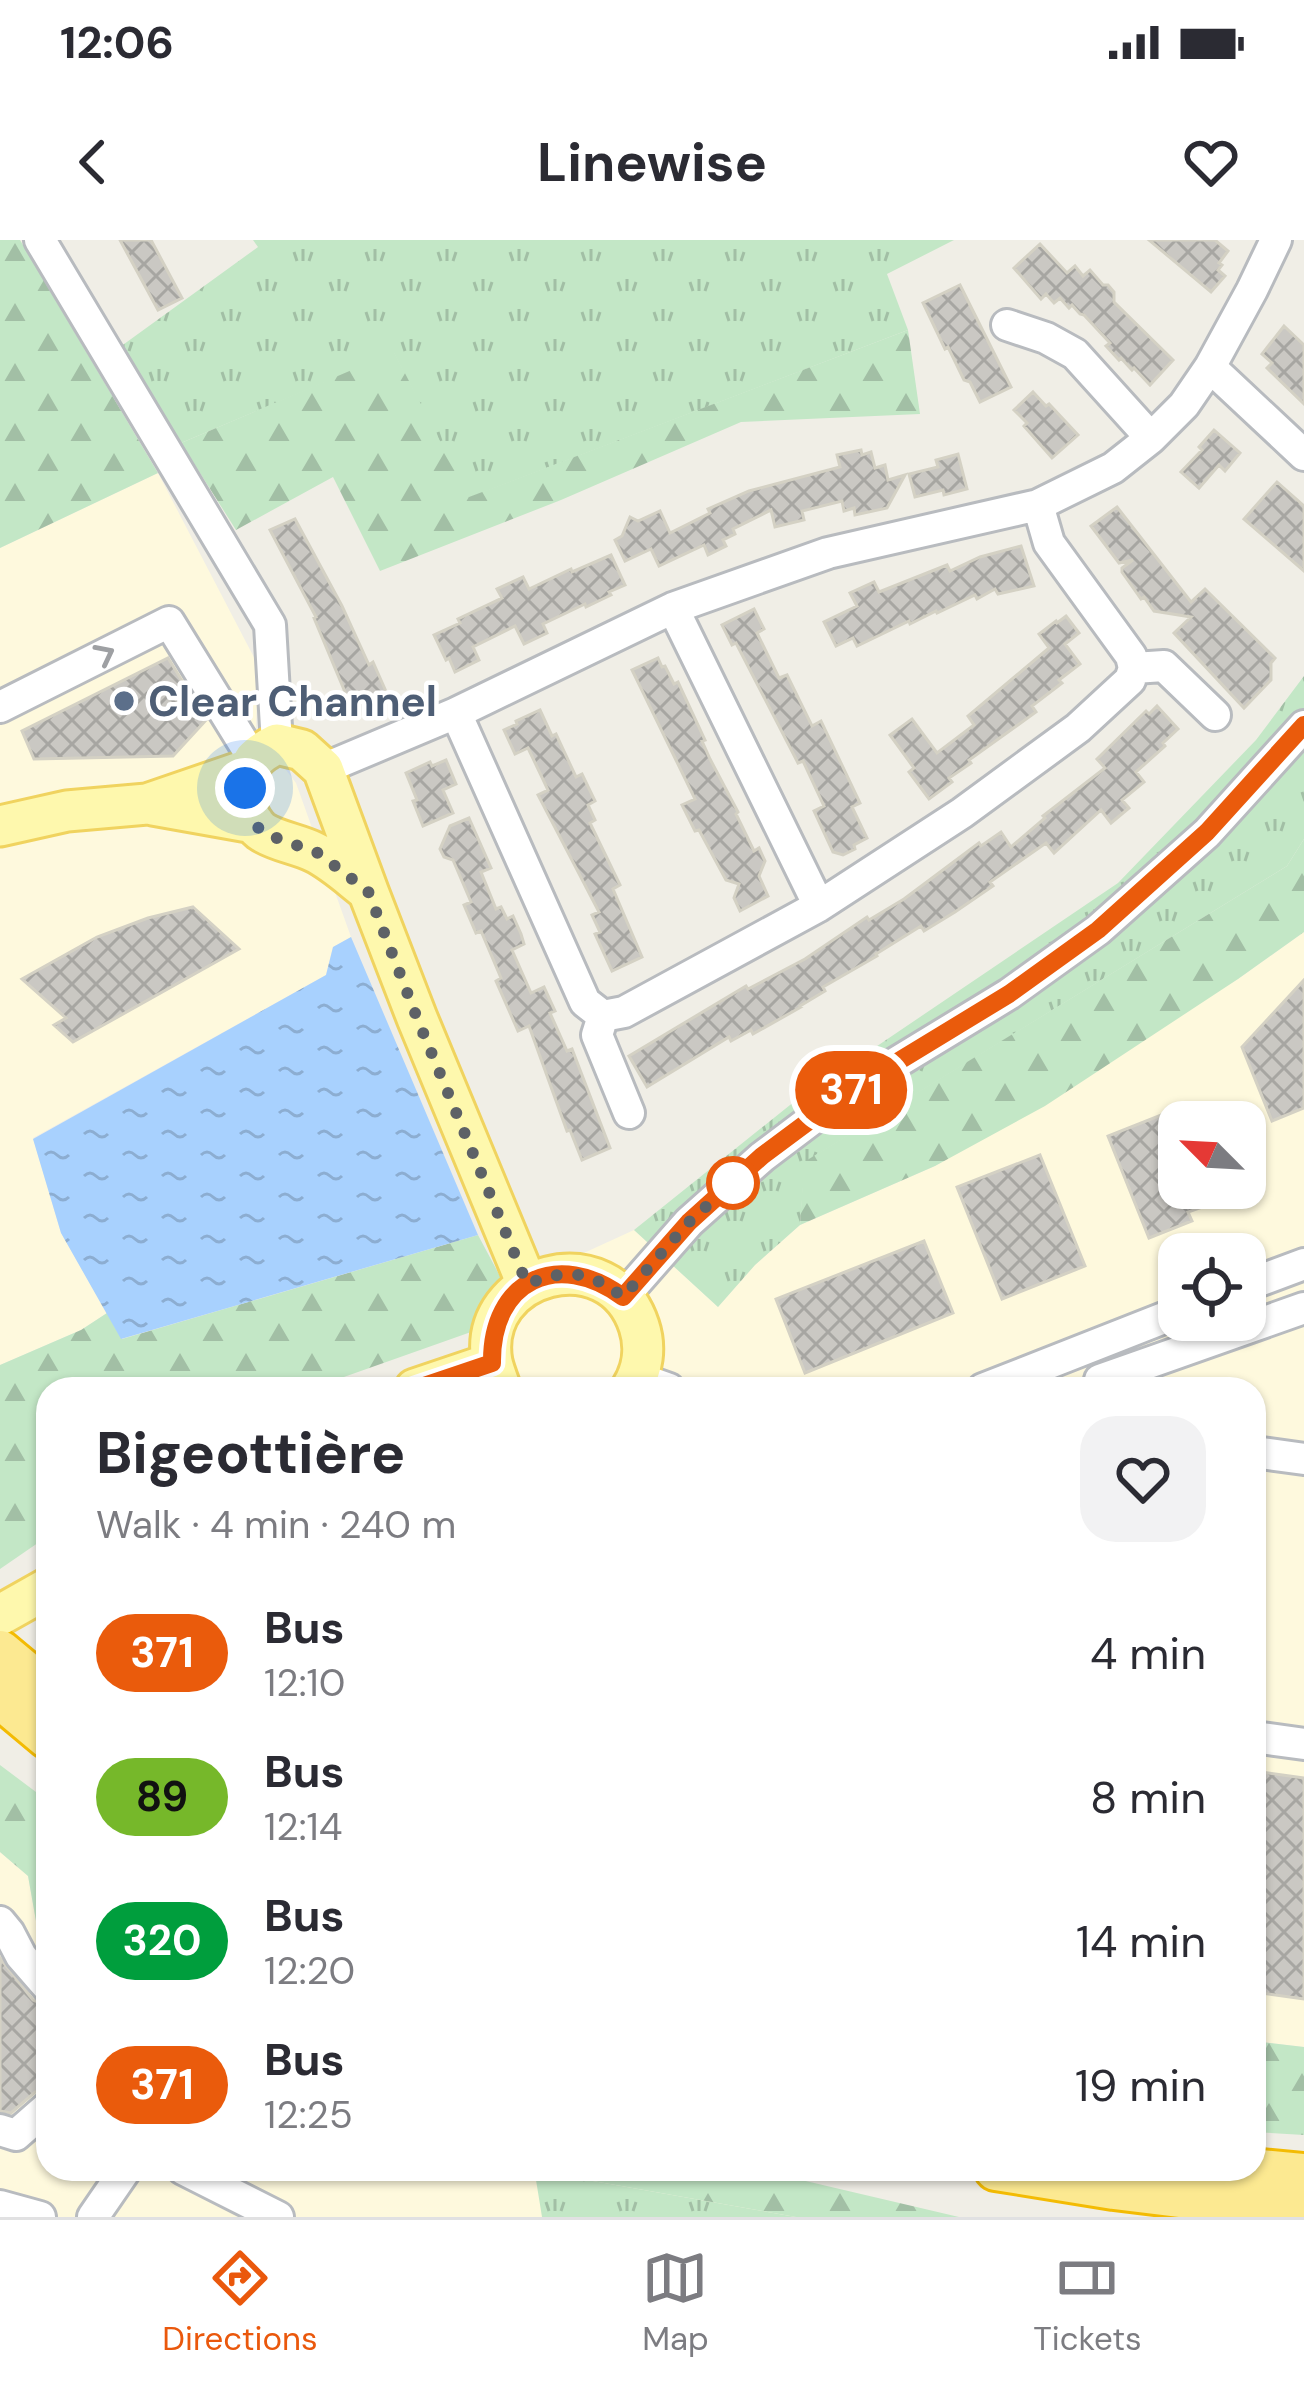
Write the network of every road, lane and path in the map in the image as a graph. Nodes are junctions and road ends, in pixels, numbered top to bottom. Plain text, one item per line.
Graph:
1 (40, 240) edge
2 (1276, 240) edge
3 (1007, 325) dead end
4 (1210, 367) junction
5 (1151, 438) junction
6 (1304, 455) edge
7 (1037, 505) junction
8 (673, 608) junction
9 (1135, 668) junction
10 (0, 707) edge
11 (456, 713) junction
12 (1215, 716) dead end
13 (1304, 725) edge
14 (260, 758) junction
15 (323, 769) junction
16 (148, 804) junction
17 (254, 823) junction
18 (0, 826) edge
19 (368, 891) junction
20 (819, 906) junction
21 (603, 1016) junction
22 (629, 1113) dead end
23 (1304, 1264) edge
24 (1266, 1278) edge
25 (527, 1284) junction
26 (623, 1297) junction
27 (1304, 1308) edge
28 (1158, 1322) edge
29 (497, 1376) edge
30 (645, 1377) edge
31 (1038, 1377) edge
32 (1108, 1377) edge
33 (1266, 1454) edge
34 (1304, 1460) edge
35 (36, 1595) edge
36 (0, 1616) edge
37 (0, 1652) edge
38 (36, 1682) edge
39 (0, 1697) edge
40 (36, 1727) edge
41 (1266, 1739) edge
42 (1304, 1744) edge
43 (0, 1922) edge
44 (36, 1973) edge
45 (36, 2118) edge
46 (0, 2130) edge
47 (1266, 2151) edge
48 (1304, 2156) edge
49 (1266, 2171) edge
50 (1304, 2175) edge
51 (118, 2181) edge
52 (207, 2181) edge
53 (1064, 2181) edge
54 (0, 2206) edge
55 (1221, 2209) edge
56 (1304, 2211) edge
57 (40, 2217) edge
58 (93, 2217) edge
59 (278, 2217) edge

1 - 14 street
2 - 4 street
3 - 5 street
4 - 5 street
4 - 6 street
5 - 7 street
7 - 8 street
7 - 9 street
8 - 11 street
8 - 20 street
9 - 12 street
9 - 20 street
10 -> 14 street
11 - 15 street
11 - 21 street
13 - 26 street
14 - 15 main road
14 - 16 main road
14 - 17 main road
15 - 19 main road
16 - 17 main road
16 - 18 main road
17 - 19 main road
19 - 25 main road
20 - 21 street
21 - 22 street
23 - 24 street
25 - 26 main road
25 - 29 main road
26 - 30 main road
27 - 32 street
28 - 31 street
33 - 34 street
35 - 36 main road
37 - 38 highway
39 - 40 highway
41 - 42 street
43 - 44 street
45 - 46 street
47 - 48 highway
49 - 50 highway
51 - 58 street
52 - 59 street
53 - 55 highway
54 - 57 street
55 - 56 highway

